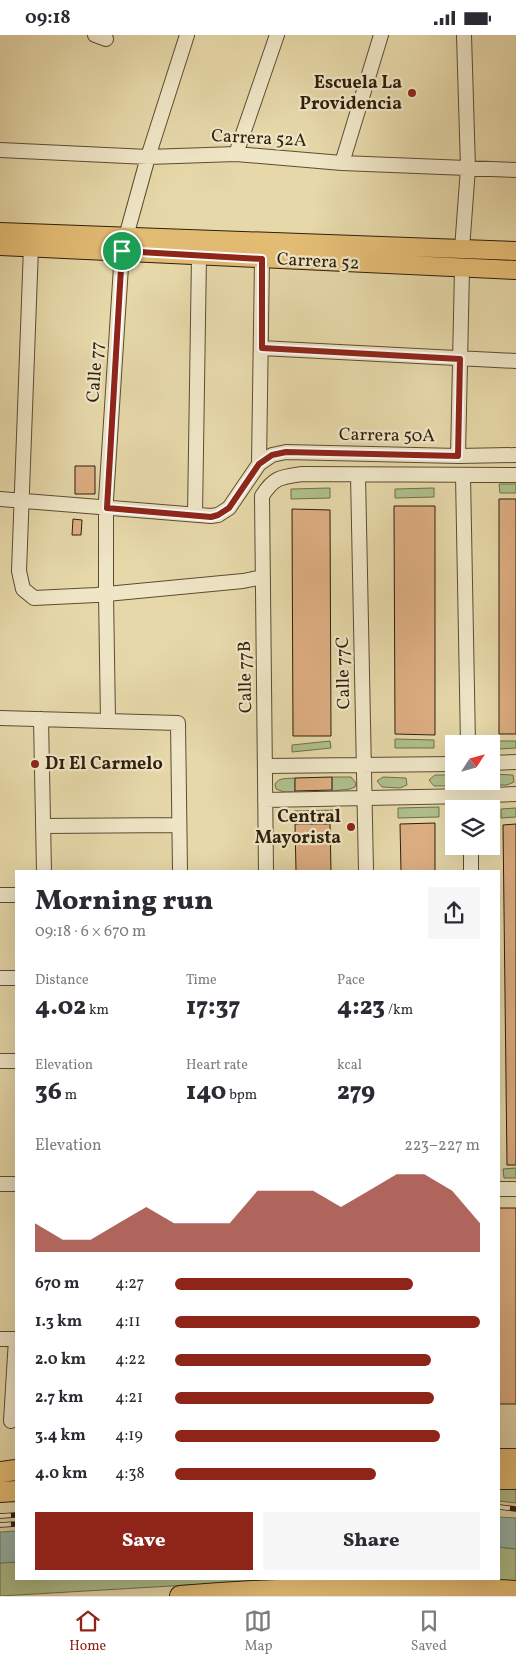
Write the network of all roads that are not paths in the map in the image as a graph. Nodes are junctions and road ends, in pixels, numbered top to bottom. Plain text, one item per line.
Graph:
1 (187, 35) edge
2 (277, 35) edge
3 (381, 35) edge
4 (464, 35) edge
5 (0, 150) edge
6 (236, 154) junction
7 (148, 157) junction
8 (342, 163) junction
9 (468, 168) junction
10 (516, 169) edge
11 (0, 232) edge
12 (124, 244) junction
13 (0, 246) edge
14 (31, 247) junction
15 (462, 249) junction
16 (516, 251) edge
17 (199, 256) junction
18 (262, 259) junction
19 (462, 269) junction
20 (516, 270) edge
21 (262, 348) junction
22 (460, 359) junction
23 (516, 361) edge
24 (516, 455) edge
25 (458, 456) junction
26 (259, 464) junction
27 (358, 475) junction
28 (463, 475) junction
29 (516, 475) edge
30 (0, 499) edge
31 (22, 501) junction
32 (107, 508) junction
33 (195, 514) junction
34 (263, 577) junction
35 (106, 594) junction
36 (0, 718) edge
37 (41, 719) junction
38 (108, 721) junction
39 (468, 735) edge
40 (516, 762) edge
41 (500, 763) edge
42 (445, 764) edge
43 (364, 765) junction
44 (265, 766) junction
45 (516, 794) edge
46 (365, 798) junction
47 (265, 800) junction
48 (485, 800) edge
49 (445, 802) edge
50 (180, 825) junction
51 (43, 826) junction
52 (471, 855) edge
53 (44, 870) edge
54 (180, 870) edge
55 (266, 870) edge
56 (366, 870) edge
57 (471, 870) edge
58 (0, 895) edge
59 (15, 895) edge
60 (0, 978) edge
61 (15, 978) edge
62 (0, 1061) edge
63 (15, 1061) edge
64 (0, 1184) edge
65 (15, 1184) edge
66 (500, 1189) edge
67 (516, 1189) edge
68 (0, 1339) edge
69 (15, 1339) edge
70 (15, 1351) edge
71 (9, 1421) edge
72 (500, 1459) edge
73 (516, 1459) edge
74 (15, 1470) edge
75 (0, 1471) edge
76 (500, 1479) edge
77 (516, 1479) edge
78 (15, 1491) edge
79 (0, 1492) edge
80 (516, 1591) edge
81 (180, 1596) edge

1 - 7 street, Calle 77
2 - 6 street
3 - 8 street
4 - 9 street
5 - 7 street, Carrera 52A
6 - 7 street, Carrera 52A
6 - 8 street, Carrera 52A
7 - 12 street, Calle 77
8 - 9 street, Carrera 52A
9 - 10 street, Carrera 52A
9 - 15 street
11 - 12 main road, Carrera 52
12 - 14 main road, Carrera 52
12 - 15 main road, Carrera 52
12 - 17 main road, Carrera 52
12 - 32 street, Calle 77
13 - 14 main road, Carrera 52
14 - 31 street
15 - 16 main road, Carrera 52
17 - 18 main road, Carrera 52
17 - 33 street
18 - 19 main road, Carrera 52
18 - 21 street
19 - 20 main road, Carrera 52
19 - 22 street
21 - 22 street
21 - 26 street
22 - 23 street
22 - 25 street
24 - 25 street, Carrera 50A
25 - 26 street, Carrera 50A
26 - 33 street
27 - 28 street
27 - 34 street, Calle 77B
27 - 43 street, Calle 77C
28 - 29 street
28 - 39 street
30 - 31 street
31 - 32 street
31 - 35 street
32 - 33 street
32 - 35 street, Calle 77
34 - 35 street
34 - 44 street, Calle 77B
35 - 38 street, Calle 77
36 - 37 street
37 - 38 street
37 - 51 street
38 - 50 street
40 - 41 street
42 - 43 street
43 - 44 street
43 - 46 street, Calle 77C
44 - 47 street, Calle 77B
45 - 48 street
46 - 47 street
46 - 49 street
46 - 56 street, Calle 77C
47 - 55 street, Calle 77B
50 - 51 street
50 - 54 street
51 - 53 street
52 - 57 street
58 - 59 street
60 - 61 street
62 - 63 street
64 - 65 street
66 - 67 street
68 - 69 street
70 - 71 street
72 - 73 highway
74 - 75 highway
76 - 77 highway
78 - 79 highway
80 - 81 highway

